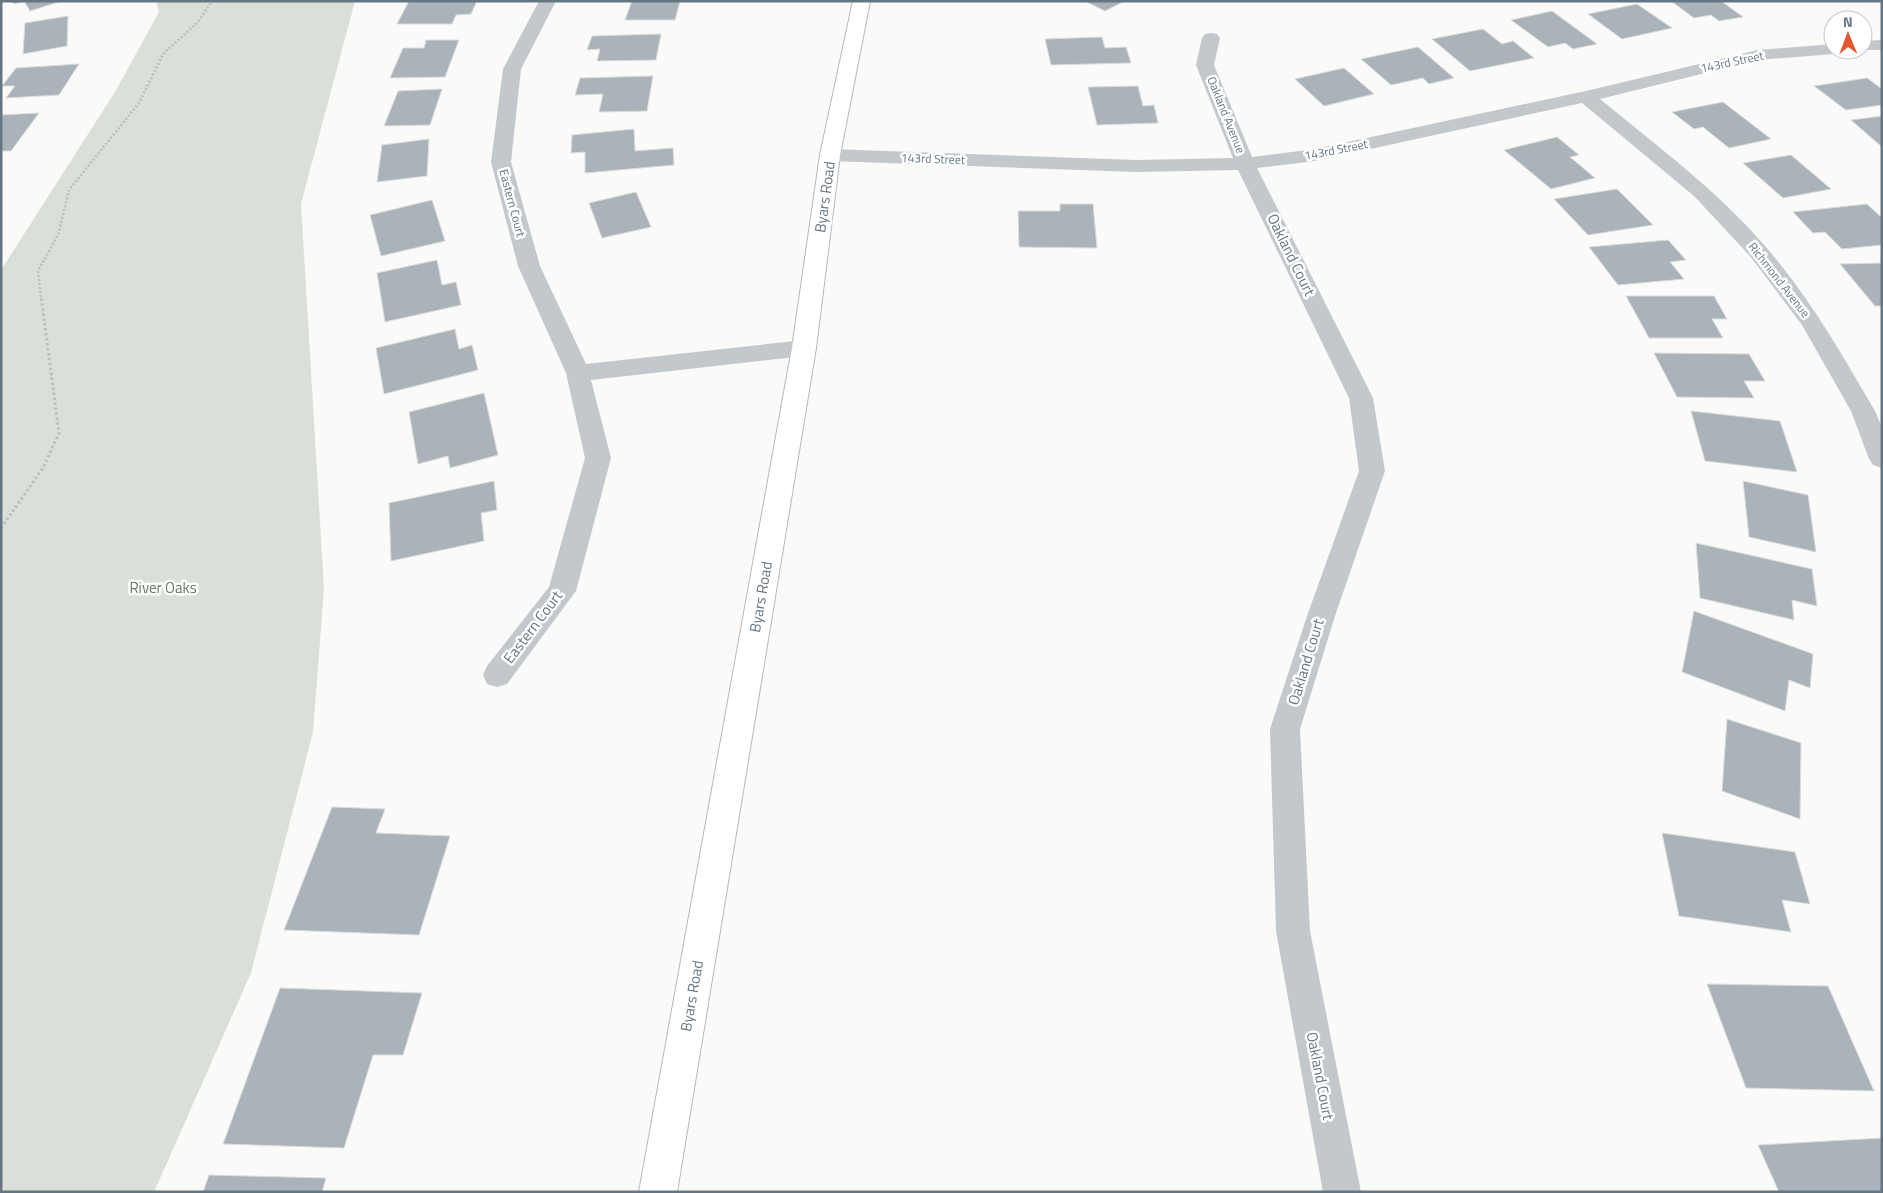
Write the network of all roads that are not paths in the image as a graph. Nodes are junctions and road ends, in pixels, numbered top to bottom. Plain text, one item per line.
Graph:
1 (548, 1) edge
2 (862, 1) edge
3 (1211, 38) dead end
4 (1823, 50) edge
5 (1586, 97) junction
6 (830, 155) junction
7 (1246, 164) junction
8 (804, 348) junction
9 (578, 373) junction
10 (1882, 459) edge
11 (497, 676) dead end
12 (658, 1192) edge
13 (1342, 1192) edge

1 - 9 street, Eastern Court
2 - 6 street, Byars Road
3 - 7 street, Oakland Avenue
4 - 5 street, 143rd Street
5 - 7 street, 143rd Street
5 - 10 street, Richmond Avenue
6 - 7 street, 143rd Street
6 - 8 street, Byars Road
7 - 13 street, Oakland Court
8 - 9 street
8 - 12 street, Byars Road
9 - 11 street, Eastern Court

